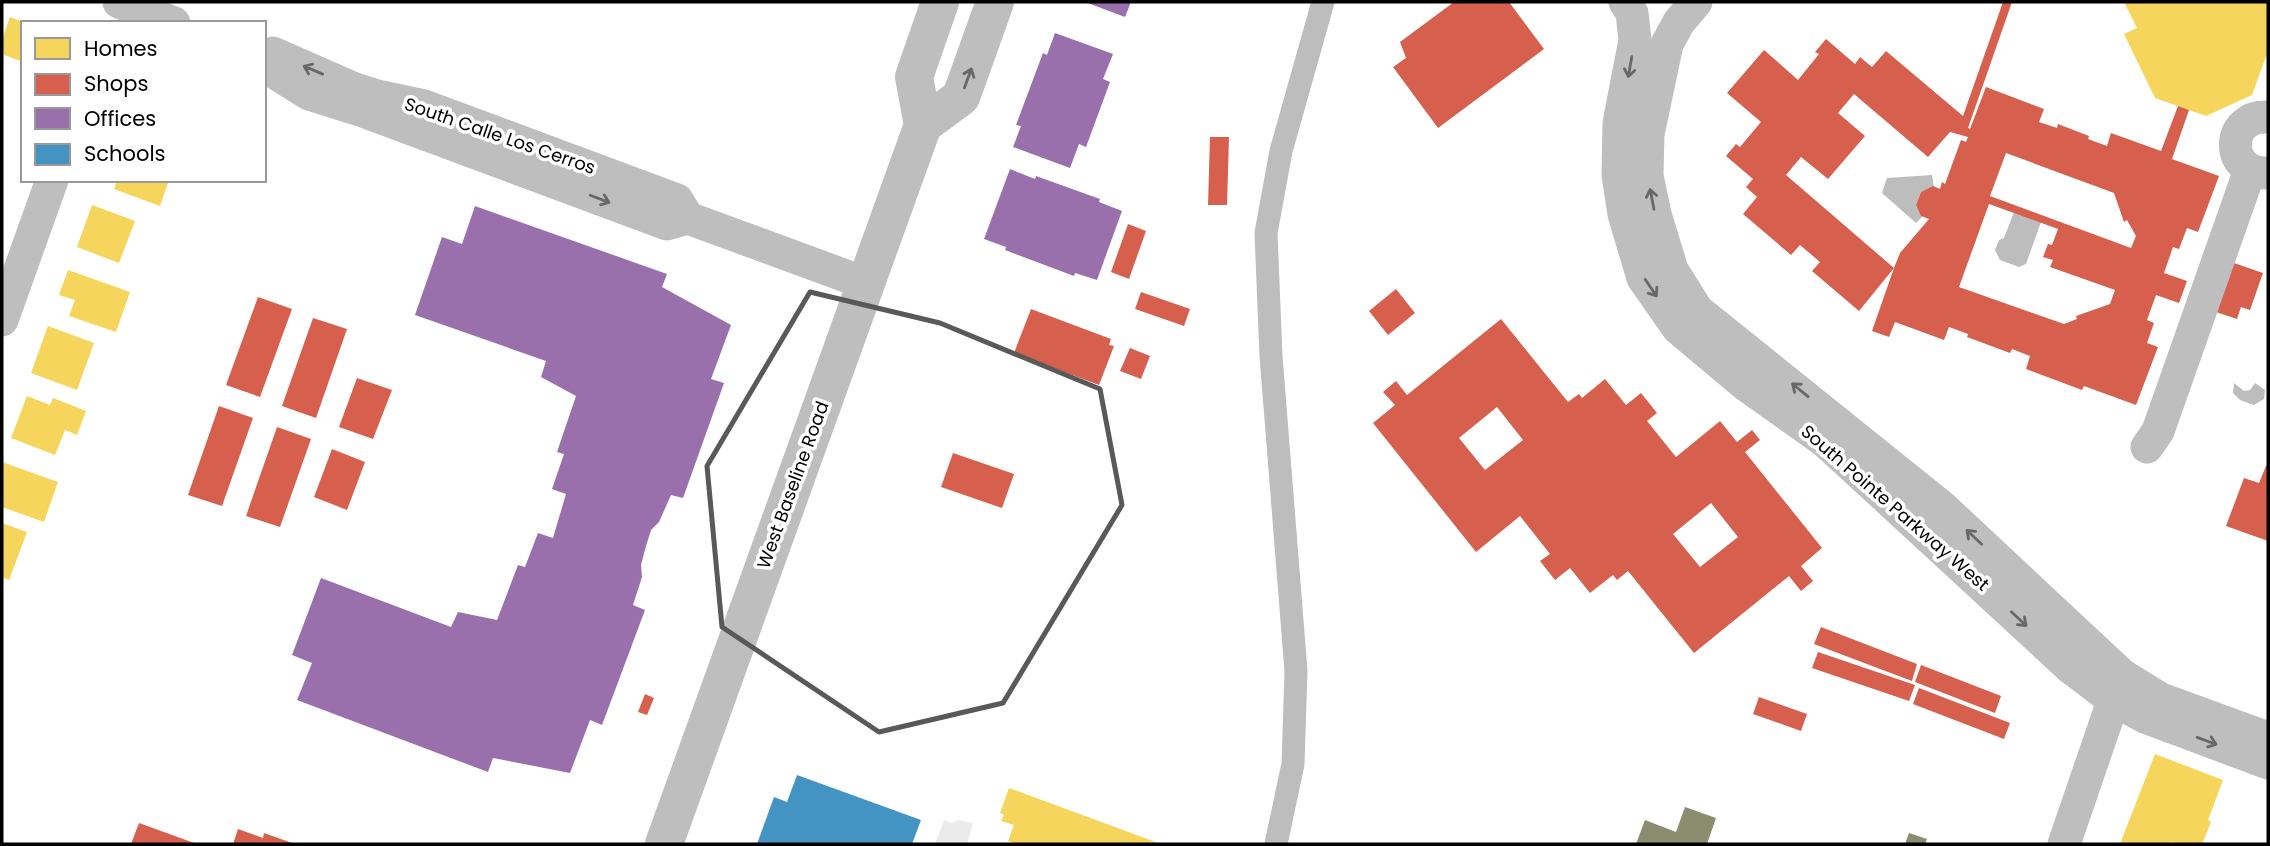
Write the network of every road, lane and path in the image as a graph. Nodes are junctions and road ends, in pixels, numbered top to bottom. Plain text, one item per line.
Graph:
1 (117, 2) edge
2 (940, 2) edge
3 (995, 2) edge
4 (1625, 2) edge
5 (1696, 2) edge
6 (108, 21) edge
7 (169, 21) edge
8 (266, 50) edge
9 (266, 67) edge
10 (2268, 117) edge
11 (923, 125) junction
12 (432, 137) junction
13 (518, 141) junction
14 (2259, 172) edge
15 (51, 182) edge
16 (554, 182) junction
17 (688, 218) junction
18 (9, 277) edge
19 (865, 283) junction
20 (2, 320) edge
21 (2147, 447) dead end
22 (2118, 688) junction
23 (2268, 738) edge
24 (2268, 763) edge
25 (664, 844) edge
26 (2064, 844) edge

1 - 6 street
1 - 7 street
2 - 11 main road
11 -> 3 main road
4 -> 22 street, South Pointe Parkway West
22 -> 5 street, South Pointe Parkway West
13 -> 8 street, South Calle Los Cerros
9 - 12 street, South Calle Los Cerros
10 - 14 street
11 - 19 main road, West Baseline Road
12 - 13 street
12 - 16 street, South Calle Los Cerros
13 - 16 street
13 - 17 street, South Calle Los Cerros
14 - 21 street
15 - 18 street
16 -> 17 street, South Calle Los Cerros
17 - 19 street, South Calle Los Cerros
18 - 20 street
19 - 25 main road, West Baseline Road
22 - 23 street, South Pointe Parkway West
22 -> 24 street, South Pointe Parkway West
22 - 26 street

